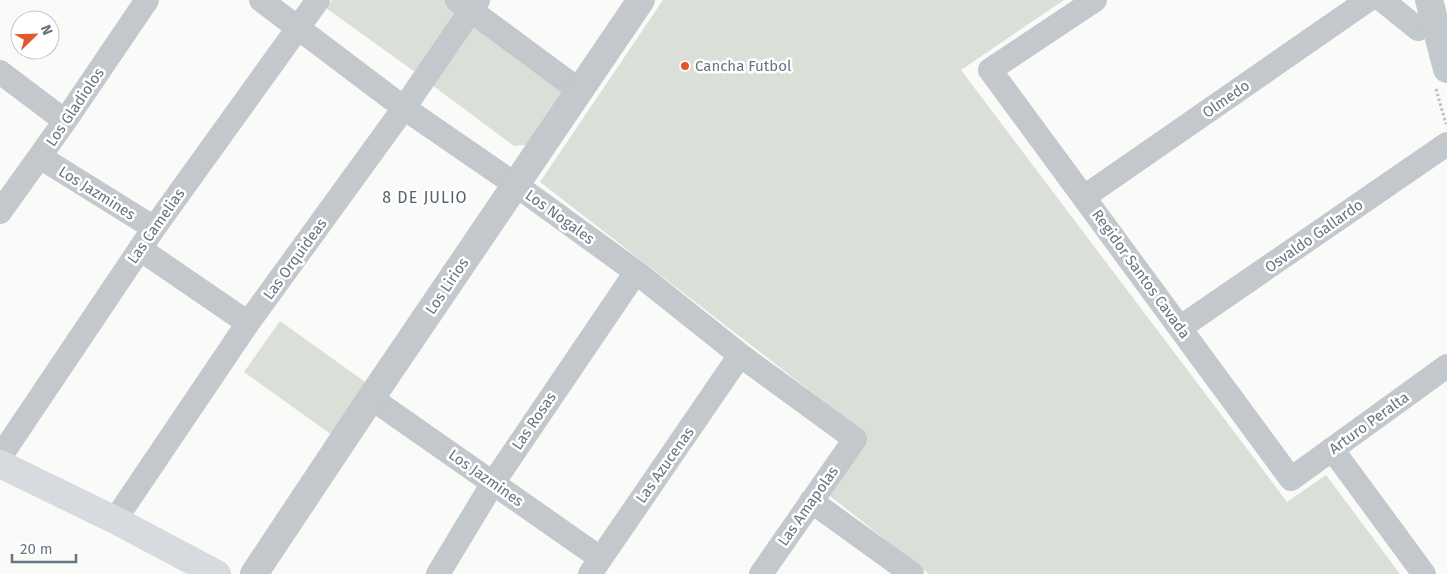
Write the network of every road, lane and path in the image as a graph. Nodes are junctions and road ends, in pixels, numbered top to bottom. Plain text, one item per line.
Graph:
1 (147, 0) edge
2 (261, 0) edge
3 (318, 0) edge
4 (641, 0) edge
5 (1095, 0) edge
6 (1368, 0) edge
7 (1382, 0) edge
8 (1429, 0) edge
9 (469, 4) edge
10 (298, 27) junction
11 (1418, 29) dead end
12 (1447, 69) edge
13 (0, 72) edge
14 (580, 91) junction
15 (404, 108) junction
16 (65, 121) junction
17 (1447, 144) edge
18 (40, 157) junction
19 (516, 185) junction
20 (1084, 197) junction
21 (0, 212) edge
22 (154, 228) junction
23 (140, 249) junction
24 (636, 272) junction
25 (248, 323) junction
26 (1181, 327) junction
27 (740, 355) junction
28 (1447, 366) edge
29 (371, 398) junction
30 (855, 439) joint
31 (1332, 449) junction
32 (0, 457) edge
33 (0, 464) edge
34 (1291, 480) joint
35 (493, 483) junction
36 (811, 501) junction
37 (115, 520) junction
38 (595, 566) edge
39 (217, 574) edge
40 (254, 574) edge
41 (438, 574) edge
42 (760, 574) edge
43 (912, 574) edge
44 (1424, 574) edge

1 - 16 street, Los Gladiolos
2 - 10 street, Los Nogales
3 - 10 street, Las Camelias
4 - 14 street, Los Lirios
5 - 20 street, Regidor Santos Cavada
6 - 20 street, Olmedo
7 - 11 street
8 - 12 street
9 - 14 street
9 - 15 street, Las Orquideas
10 - 15 street, Los Nogales
10 - 22 street, Las Camelias
13 - 16 street
14 - 19 street, Los Lirios
15 - 19 street, Los Nogales
15 - 25 street, Las Orquideas
16 - 18 street, Los Gladiolos
17 - 26 street, Osvaldo Gallardo
18 - 21 street, Los Gladiolos
18 - 22 street, Los Jazmines
19 - 24 street, Los Nogales
19 - 29 street, Los Lirios
20 - 26 street, Regidor Santos Cavada
22 - 23 street, Las Camelias
23 - 25 street
23 - 32 street, Las Camelias
24 - 27 street, Los Nogales
24 - 35 street, Las Rosas
25 - 37 street, Las Orquideas
26 - 34 street, Regidor Santos Cavada
27 - 30 street, Los Nogales
27 - 38 street, Las Azucenas
28 - 31 street, Arturo Peralta
29 - 35 street, Los Jazmines
29 - 40 street, Los Lirios
30 - 36 street, Las Amapolas
31 - 34 street, Arturo Peralta
31 - 44 street
33 - 37 main road
35 - 38 street, Los Jazmines
35 - 41 street, Las Rosas
36 - 42 street, Las Amapolas
36 - 43 street
37 - 39 main road

